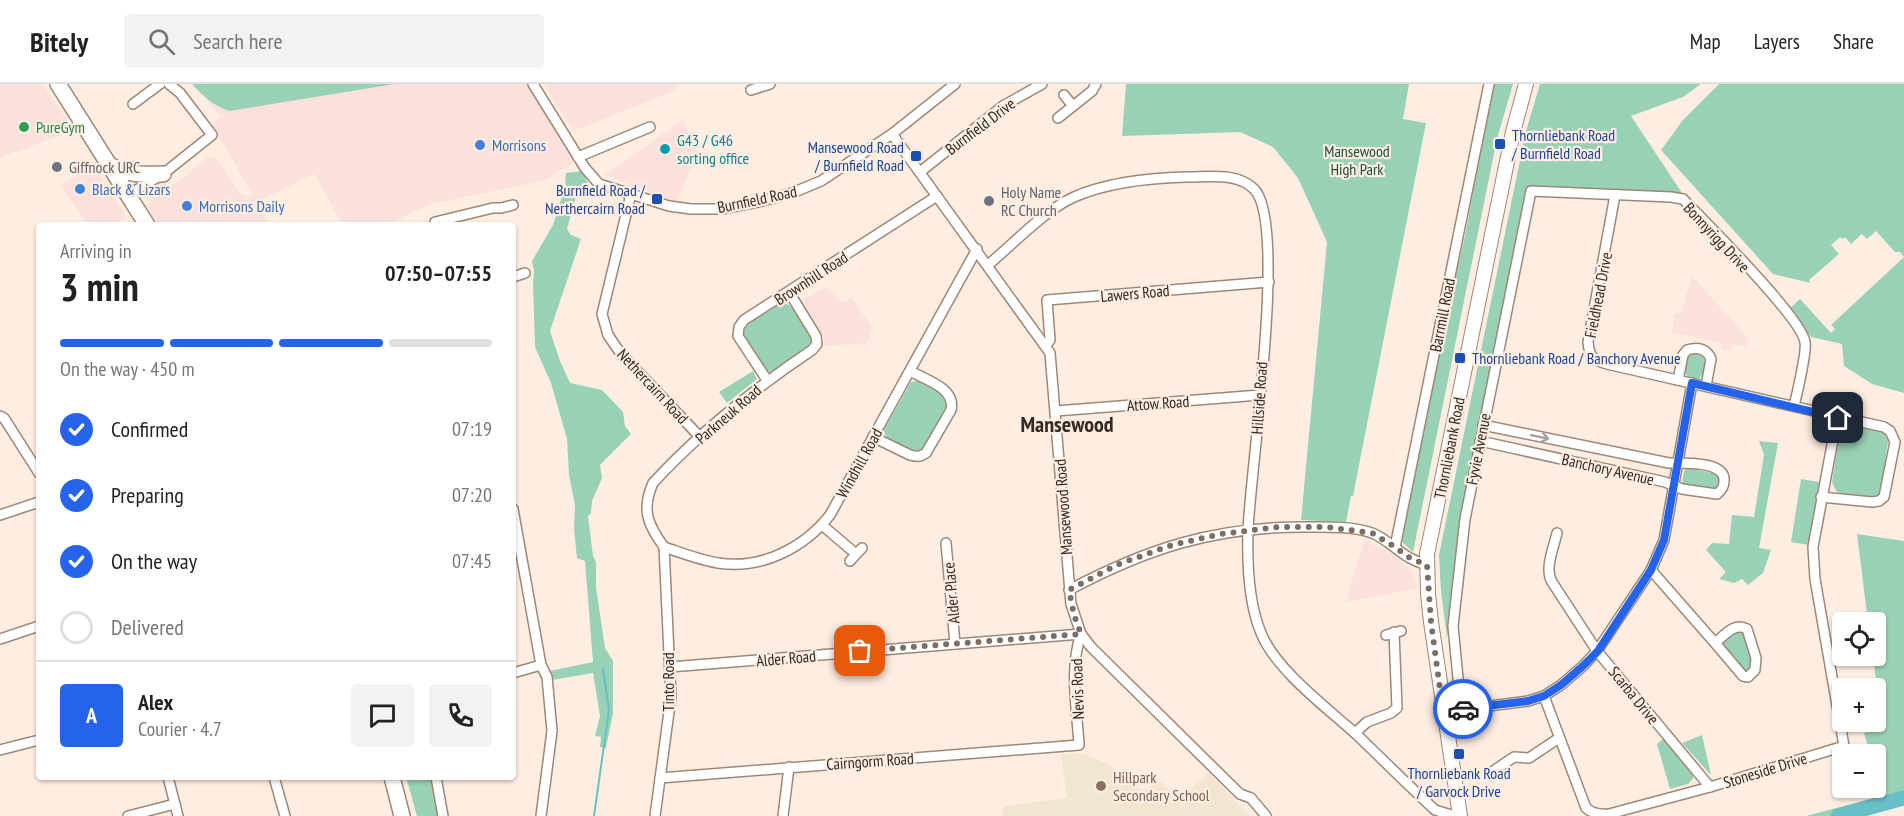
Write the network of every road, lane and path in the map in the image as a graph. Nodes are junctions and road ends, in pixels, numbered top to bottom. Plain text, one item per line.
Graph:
1 (58, 84) edge
2 (160, 84) edge
3 (169, 84) edge
4 (533, 84) edge
5 (770, 84) edge
6 (955, 84) edge
7 (1042, 84) edge
8 (1096, 84) edge
9 (1489, 84) edge
10 (1526, 84) edge
11 (751, 90) dead end
12 (1064, 95) dead end
13 (133, 104) dead end
14 (1073, 106) junction
15 (1058, 118) dead end
16 (650, 127) dead end
17 (892, 134) junction
18 (578, 157) junction
19 (109, 165) junction
20 (920, 172) junction
21 (163, 174) junction
22 (1531, 191) joint
23 (631, 194) junction
24 (128, 195) junction
25 (1615, 195) junction
26 (937, 196) junction
27 (513, 205) dead end
28 (470, 214) junction
29 (145, 222) edge
30 (435, 222) dead end
31 (472, 222) edge
32 (977, 249) junction
33 (988, 265) junction
34 (525, 273) dead end
35 (516, 276) edge
36 (1269, 282) junction
37 (789, 292) junction
38 (1046, 346) junction
39 (910, 371) junction
40 (767, 380) junction
41 (1678, 380) junction
42 (1692, 383) junction
43 (1706, 386) junction
44 (1260, 395) junction
45 (1794, 406) junction
46 (1056, 411) junction
47 (0, 416) edge
48 (1838, 418) junction
49 (1483, 425) junction
50 (700, 437) junction
51 (873, 437) junction
52 (1480, 441) junction
53 (1678, 463) junction
54 (36, 468) edge
55 (1675, 486) junction
56 (1821, 497) junction
57 (36, 503) edge
58 (0, 515) edge
59 (822, 525) junction
60 (516, 526) edge
61 (1248, 530) junction
62 (1558, 533) dead end
63 (946, 543) dead end
64 (1395, 547) junction
65 (664, 548) junction
66 (856, 555) dead end
67 (1427, 565) junction
68 (1651, 570) junction
69 (1069, 590) junction
70 (36, 627) edge
71 (1393, 633) dead end
72 (1081, 634) junction
73 (0, 639) edge
74 (1715, 643) junction
75 (955, 644) junction
76 (1598, 651) junction
77 (541, 666) junction
78 (670, 667) junction
79 (516, 672) edge
80 (1544, 696) junction
81 (1461, 709) junction
82 (1443, 712) junction
83 (1355, 733) junction
84 (1559, 738) junction
85 (36, 741) edge
86 (1079, 745) joint
87 (0, 750) edge
88 (789, 767) junction
89 (1492, 772) dead end
90 (660, 778) junction
91 (169, 780) edge
92 (275, 780) edge
93 (393, 780) edge
94 (437, 780) edge
95 (1710, 786) junction
96 (175, 804) junction
97 (128, 816) edge
98 (178, 816) edge
99 (285, 816) edge
100 (402, 816) edge
101 (443, 816) edge
102 (541, 816) edge
103 (655, 816) edge
104 (783, 816) edge
105 (1266, 816) edge
106 (1455, 816) edge
107 (1460, 816) edge

1 - 19 main road
2 - 13 street
3 - 21 street
4 - 18 street, Burnfield Road
5 - 11 street
6 - 17 street, Burnfield Road
7 - 20 street, Burnfield Drive
8 - 14 street
9 - 64 street, Barrmill Road
10 - 67 main road, Thornliebank Road
12 - 14 street
14 - 15 street
16 - 18 street
17 - 20 street, Mansewood Road
17 - 23 street, Burnfield Road
18 - 23 street, Burnfield Road
19 - 21 main road
19 - 24 main road
20 - 26 street, Mansewood Road
21 - 24 street
22 - 25 street, Bonnyrigg Drive
22 - 49 street, Fyvie Avenue
23 - 50 street, Nethercairn Road
24 - 29 main road
25 - 41 street, Fieldhead Drive
25 - 45 street, Bonnyrigg Drive
26 - 32 street, Mansewood Road
26 - 37 street, Brownhill Road
27 - 28 street
28 - 30 street
28 - 31 street
32 - 33 street, Mansewood Road
32 - 39 street, Windhill Road
33 - 36 street, Hillside Road
33 - 38 street, Mansewood Road
34 - 35 street
36 - 38 street, Lawers Road
36 - 44 street, Hillside Road
37 - 40 street, Parkneuk Road
37 - 40 street, Brownhill Road
38 - 46 street, Mansewood Road
39 - 51 street, Windhill Road
39 - 51 street
40 - 50 street, Parkneuk Road
41 - 42 street, Fieldhead Drive
41 - 43 street
42 - 43 street, Fieldhead Drive
42 - 53 street
43 - 45 street, Fieldhead Drive
44 - 46 street, Attow Road
44 - 61 street, Hillside Road
45 - 48 street, Fieldhead Drive
46 - 69 street, Mansewood Road
47 - 54 street
48 - 56 street, Stoneside Drive
48 - 56 street, Fieldhead Drive
49 - 52 street, Fyvie Avenue
49 -> 53 street, Banchory Avenue
50 - 65 street, Parkneuk Road
51 - 59 street, Windhill Road
52 - 55 street, Banchory Avenue
52 - 81 street, Fyvie Avenue
53 - 55 street
53 - 55 street, Banchory Avenue
55 - 68 street
56 - 95 street, Stoneside Drive
57 - 58 street
59 - 65 street, Windhill Road
59 - 66 street
60 - 77 street
61 - 64 street
61 - 69 street
61 - 83 street, Hillside Road
62 - 76 street, Scarba Drive
63 - 75 street, Alder Place
64 - 67 street
65 - 78 street, Tinto Road
67 - 82 main road, Thornliebank Road
68 - 74 street
68 - 76 street
69 - 72 street, Mansewood Road
70 - 73 street
71 - 83 street
72 - 75 street, Alder Road
72 - 86 street, Nevis Road
72 - 105 street, Mansewood Road
74 - 74 street
75 - 78 street, Alder Road
76 - 80 street
76 - 95 street, Scarba Drive
77 - 79 street
77 - 102 street
78 - 90 street, Tinto Road
80 - 81 street
80 - 84 street, Stoneside Drive
81 - 82 street
82 - 107 main road, Thornliebank Road
83 - 106 street, Hillside Road
84 - 89 street
84 - 95 street, Stoneside Drive
85 - 87 street
86 - 88 street, Cairngorm Road
88 - 90 street, Cairngorm Road
88 - 104 street
90 - 103 street, Tinto Road
91 - 96 street
92 - 99 street
93 - 100 main road
94 - 101 street
96 - 97 street
96 - 98 street

